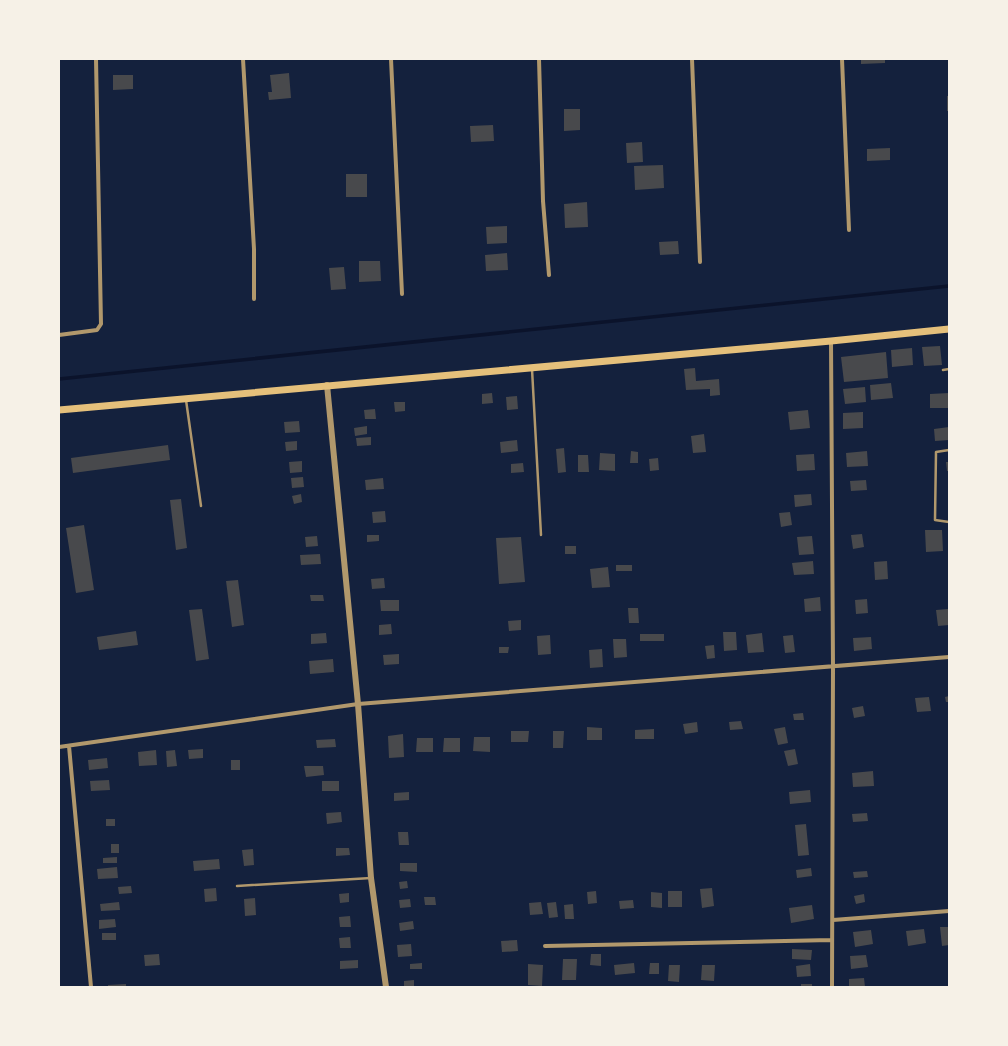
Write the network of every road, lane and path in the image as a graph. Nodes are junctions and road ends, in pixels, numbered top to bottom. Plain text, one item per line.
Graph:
1 (96, 59) edge
2 (243, 59) edge
3 (391, 59) edge
4 (539, 59) edge
5 (692, 59) edge
6 (842, 59) edge
7 (849, 230) dead end
8 (700, 262) dead end
9 (549, 275) dead end
10 (402, 294) dead end
11 (254, 300) dead end
12 (949, 329) edge
13 (59, 335) edge
14 (831, 341) junction
15 (532, 366) junction
16 (949, 369) edge
17 (943, 370) dead end
18 (327, 384) junction
19 (186, 397) junction
20 (59, 410) edge
21 (949, 450) edge
22 (201, 506) dead end
23 (949, 522) edge
24 (541, 535) dead end
25 (949, 657) edge
26 (834, 667) junction
27 (358, 704) junction
28 (69, 746) junction
29 (59, 747) edge
30 (371, 878) junction
31 (237, 886) dead end
32 (949, 911) edge
33 (833, 920) junction
34 (831, 940) junction
35 (545, 946) dead end
36 (91, 987) edge
37 (386, 987) edge
38 (832, 987) edge

1 - 13 street
2 - 11 street
3 - 10 street
4 - 9 street
5 - 8 street
6 - 7 street
12 - 14 main road
14 - 15 main road
14 - 26 street
15 - 18 main road
15 - 24 lane
16 - 17 lane
18 - 19 main road
18 - 27 street
19 - 20 main road
19 - 22 lane
21 - 23 lane
25 - 26 street
26 - 27 street
26 - 33 street
27 - 28 street
27 - 30 street
28 - 29 street
28 - 36 street
30 - 31 lane
30 - 37 street
32 - 33 street
33 - 34 street
34 - 35 street
34 - 38 street

